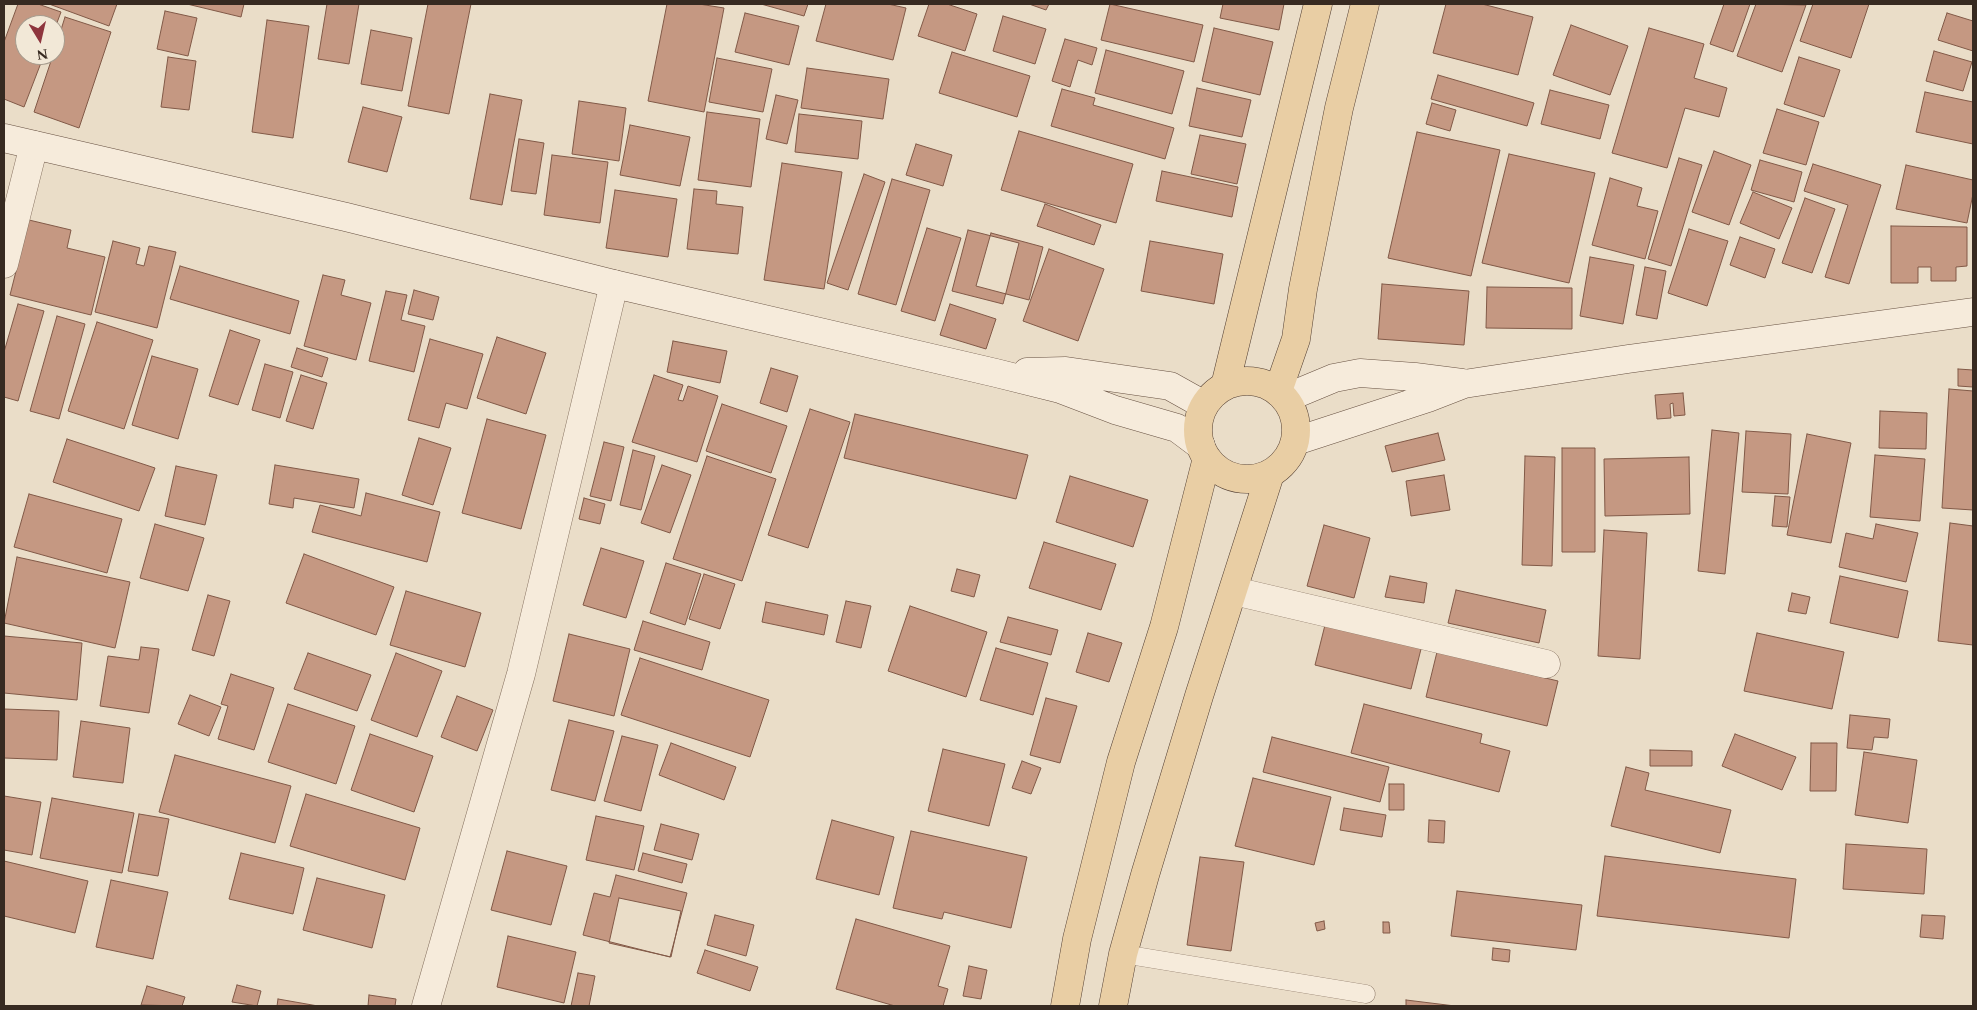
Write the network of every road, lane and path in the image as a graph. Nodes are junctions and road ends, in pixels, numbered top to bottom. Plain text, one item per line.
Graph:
1 (1318, 4) edge
2 (1365, 4) edge
3 (4, 138) edge
4 (34, 145) junction
5 (4, 264) edge
6 (614, 284) junction
7 (1973, 312) edge
8 (996, 372) junction
9 (1464, 384) junction
10 (1224, 386) junction
11 (1282, 394) junction
12 (1204, 405) junction
13 (1296, 441) junction
14 (1204, 452) junction
15 (1270, 474) junction
16 (1234, 591) junction
17 (1546, 664) dead end
18 (1123, 954) junction
19 (1366, 994) dead end
20 (426, 1006) edge
21 (1066, 1006) edge
22 (1113, 1006) edge

1 - 10 main road
2 - 11 main road
3 - 4 street
4 - 5 street
4 - 6 street
6 - 8 street
6 - 20 street
7 - 9 street
8 - 12 street
8 - 14 street
9 - 11 street
9 - 13 street
10 - 11 main road
10 - 12 main road
11 - 13 main road
12 - 14 main road
13 - 15 main road
14 - 15 main road
14 - 21 main road
15 - 16 main road
16 - 17 street
16 - 18 main road
18 - 19 lane
18 - 22 main road

